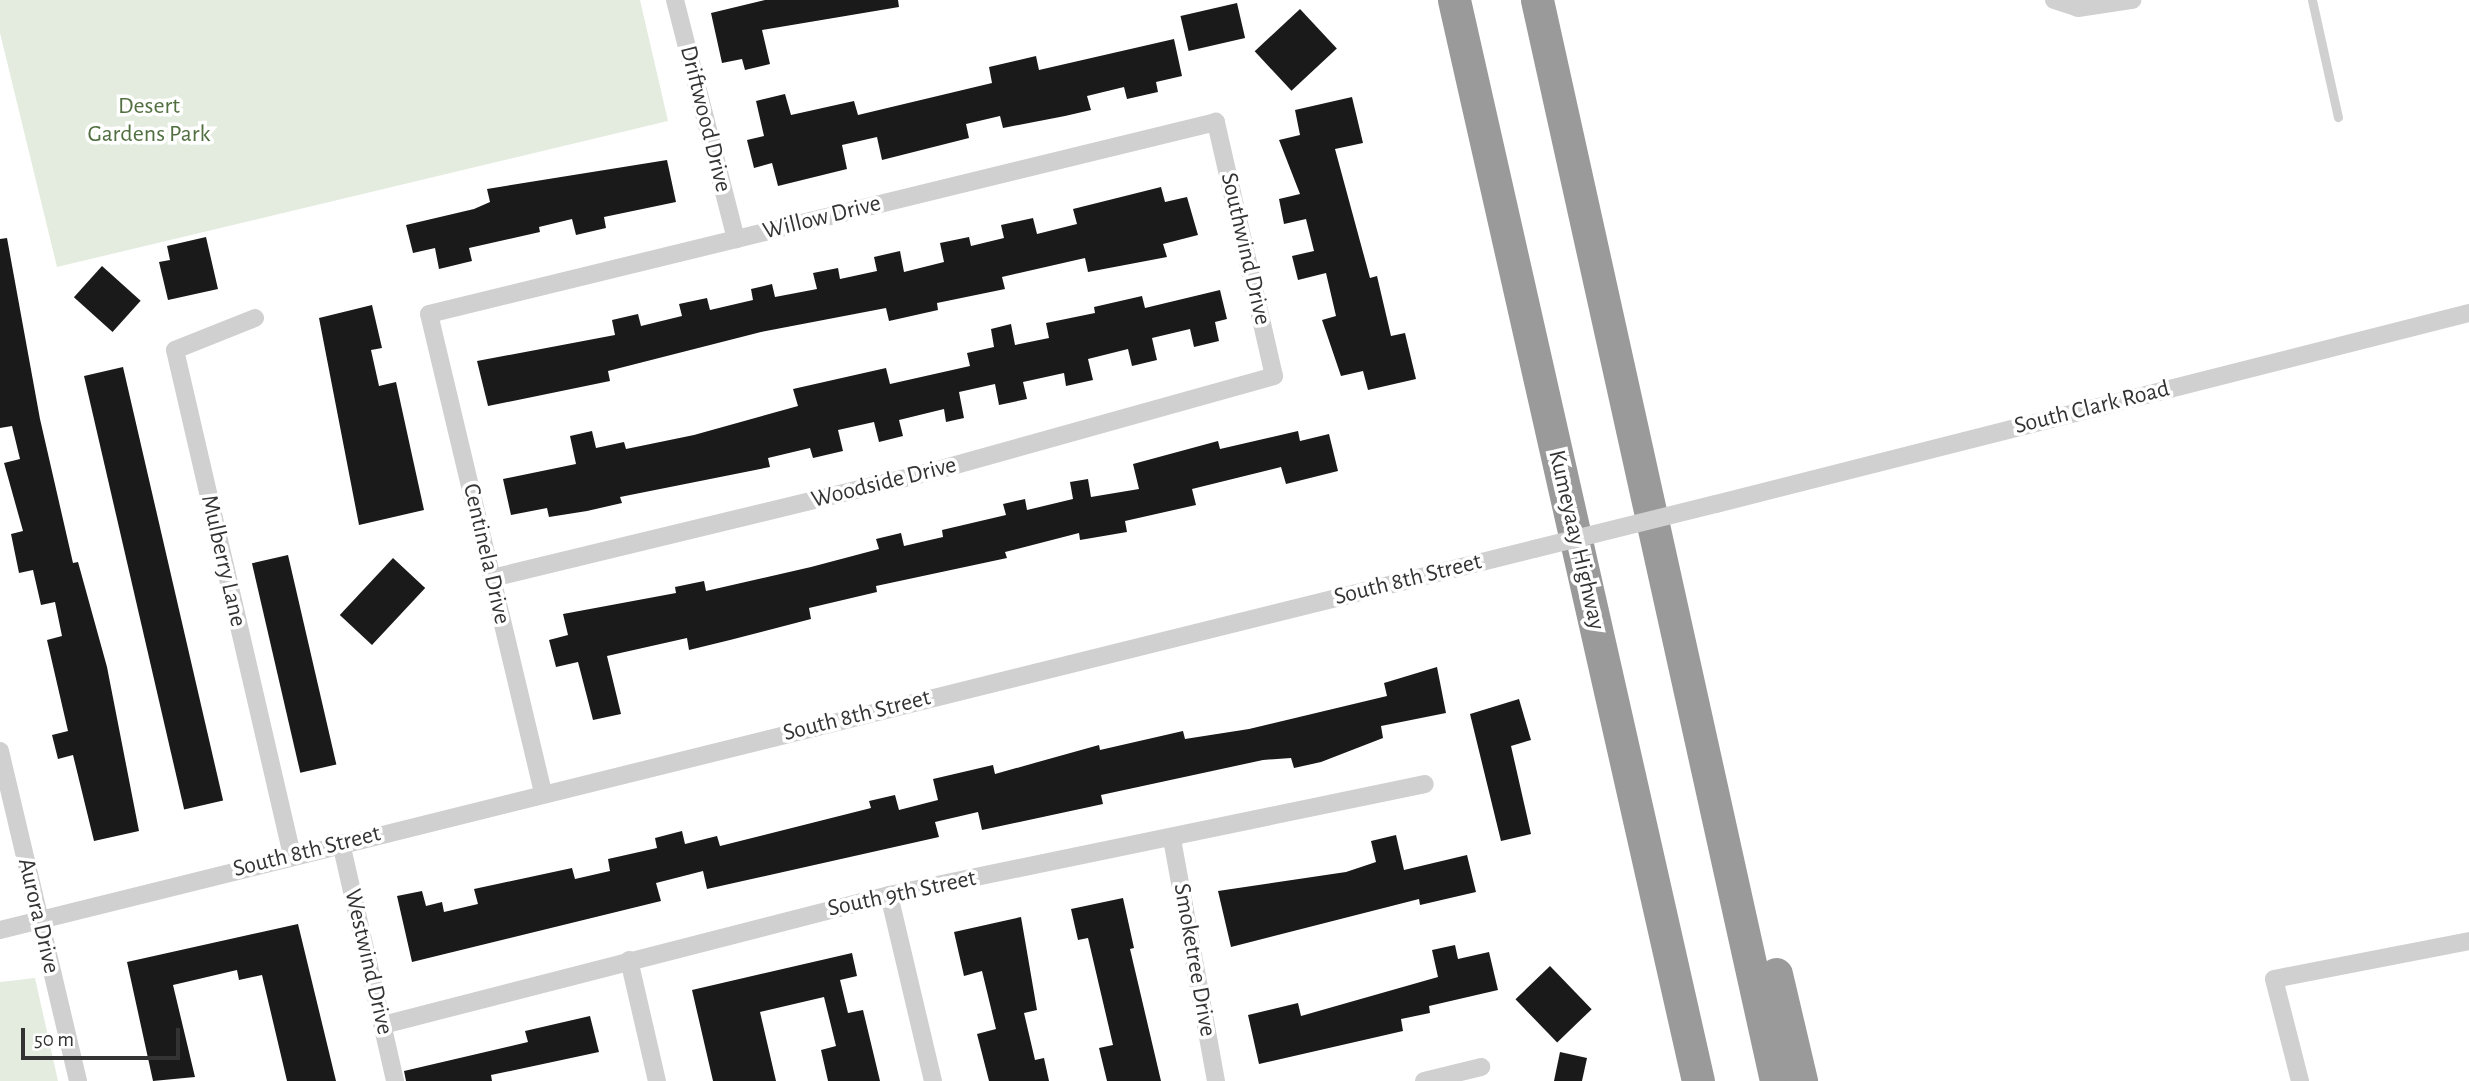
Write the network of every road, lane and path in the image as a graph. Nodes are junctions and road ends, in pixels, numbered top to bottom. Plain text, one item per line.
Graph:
1 (675, 0) edge
2 (1454, 0) edge
3 (1537, 0) edge
4 (2054, 0) edge
5 (2132, 0) edge
6 (2312, 0) edge
7 (2338, 117) dead end
8 (1216, 122) joint
9 (736, 239) junction
10 (2469, 313) edge
11 (429, 314) joint
12 (255, 317) dead end
13 (1274, 376) joint
14 (1716, 504) joint
15 (492, 578) junction
16 (0, 751) edge
17 (1425, 784) dead end
18 (543, 793) junction
19 (1172, 839) junction
20 (341, 843) junction
21 (292, 855) junction
22 (1733, 888) junction
23 (889, 895) junction
24 (38, 921) junction
25 (0, 930) edge
26 (2469, 941) edge
27 (629, 960) junction
28 (383, 1025) junction
29 (1481, 1067) dead end
30 (78, 1081) edge
31 (396, 1081) edge
32 (657, 1081) edge
33 (933, 1081) edge
34 (1216, 1081) edge
35 (1424, 1081) edge
36 (1698, 1081) edge
37 (1776, 1081) edge
38 (1801, 1081) edge
39 (2300, 1081) edge

1 - 9 street, Driftwood Drive
2 - 36 highway, Kumeyaay Highway
3 - 22 highway
4 - 5 street
6 - 7 lane
8 - 9 street, Willow Drive
8 - 13 street, Southwind Drive
9 - 11 street, Willow Drive
10 - 14 street, South Clark Road
11 - 15 street, Centinela Drive
12 - 21 street, Mulberry Lane
13 - 15 street, Woodside Drive
14 - 18 street, South 8th Street, bridge
15 - 18 street, Centinela Drive
16 - 24 street, Aurora Drive
17 - 19 street, South 9th Street
18 - 20 street, South 8th Street
19 - 23 street, South 9th Street
19 - 34 street, Smoketree Drive
20 - 21 street, South 8th Street
20 - 28 street, Westwind Drive
21 - 24 street, South 8th Street
22 - 37 highway
22 - 38 highway
23 - 27 street, South 9th Street
23 - 33 street
24 - 25 street, South 8th Street
24 - 30 street, Aurora Drive
26 - 39 street
27 - 28 street, South 9th Street
27 - 32 street
28 - 31 street, Westwind Drive
29 - 35 street

